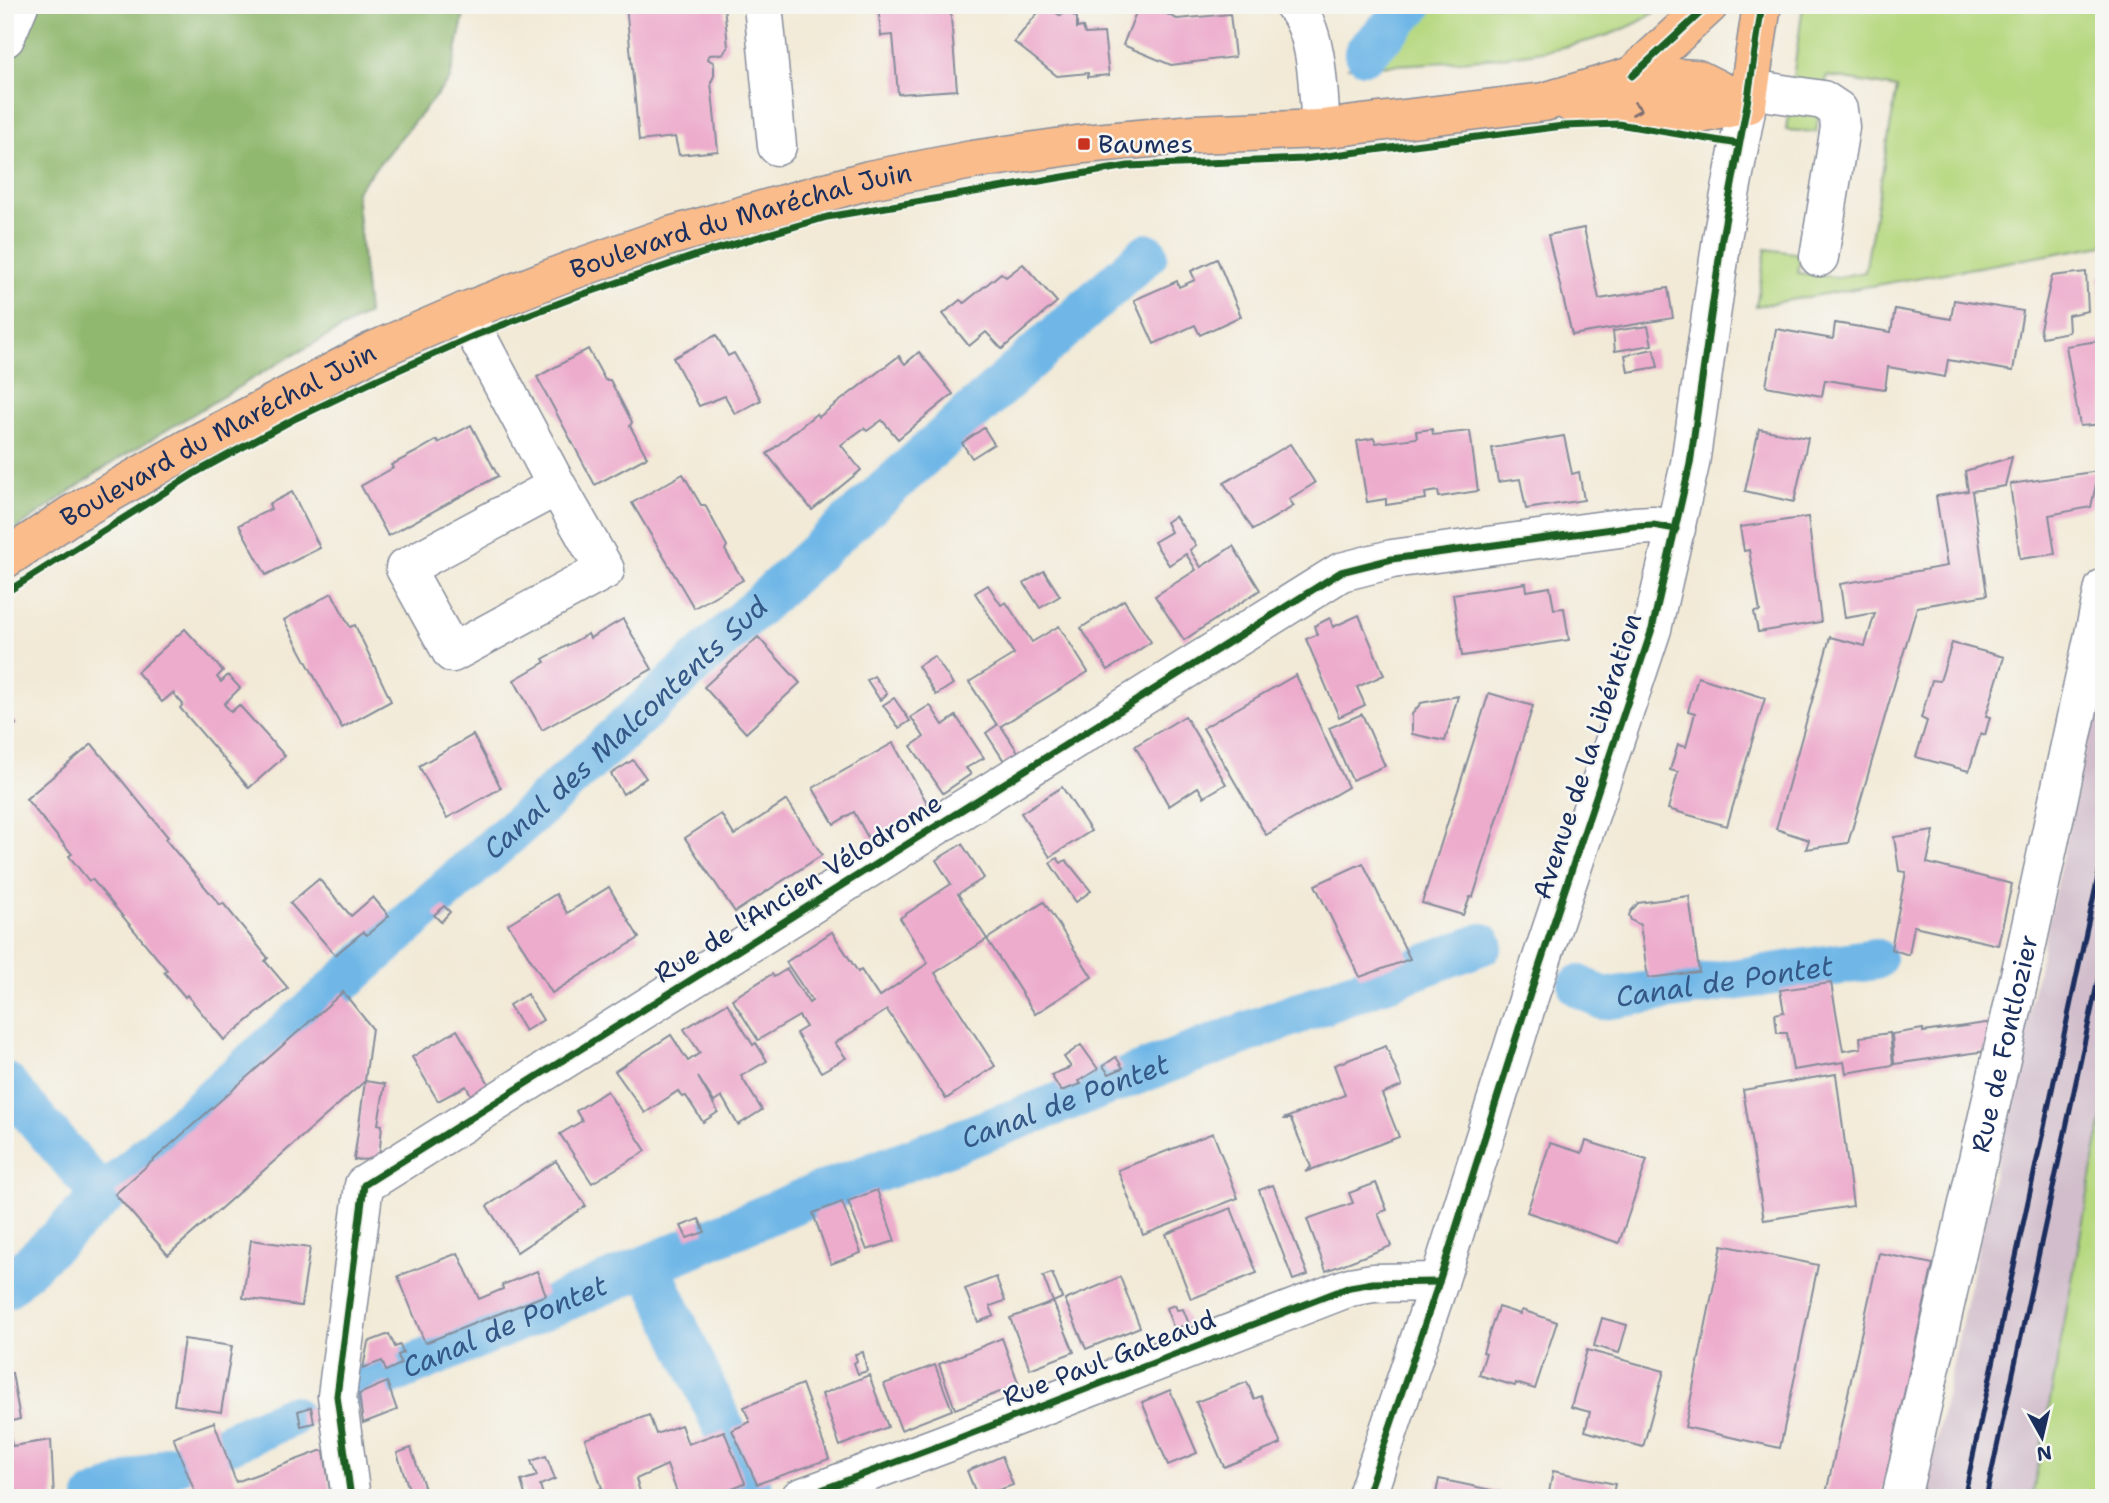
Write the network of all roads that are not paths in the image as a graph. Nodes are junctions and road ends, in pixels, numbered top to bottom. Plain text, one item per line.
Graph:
1 (19, 5) edge
2 (763, 5) edge
3 (1294, 5) edge
4 (1709, 5) edge
5 (1762, 5) edge
6 (5, 38) edge
7 (1632, 76) junction
8 (1748, 97) junction
9 (1544, 102) junction
10 (1321, 129) junction
11 (777, 146) dead end
12 (1819, 257) dead end
13 (464, 312) junction
14 (556, 486) junction
15 (1676, 529) junction
16 (5, 559) edge
17 (2104, 589) edge
18 (1439, 1282) junction
19 (351, 1498) edge
20 (800, 1498) edge
21 (1366, 1498) edge
22 (1901, 1498) edge

1 - 6 street
2 - 11 street
3 - 10 street
4 - 7 main road, Boulevard du Maréchal Juin
5 - 8 main road, Avenue de la Libération
7 - 8 main road, Boulevard du Maréchal Juin
7 - 9 main road, Boulevard du Maréchal Juin
9 -> 8 main road, Boulevard du Maréchal Juin
8 - 12 street
8 - 15 street, Avenue de la Libération
9 - 10 main road, Boulevard du Maréchal Juin
10 - 13 main road, Boulevard du Maréchal Juin
13 - 14 street
13 - 16 main road, Boulevard du Maréchal Juin
14 - 14 street
15 - 18 street, Avenue de la Libération
15 - 19 street, Rue de l'Ancien Vélodrome
17 - 22 street, Rue de Fontlozier
18 - 20 street, Rue Paul Gateaud
18 - 21 street, Avenue de la Libération

